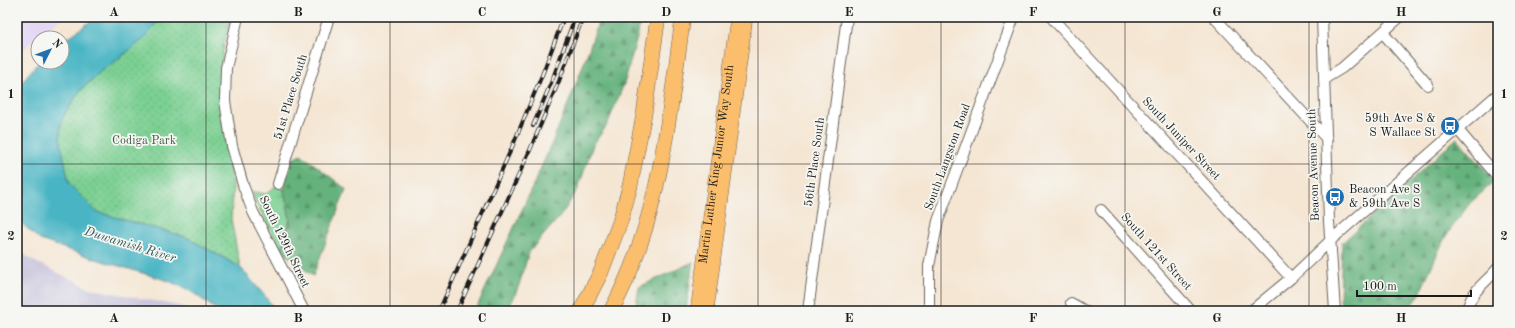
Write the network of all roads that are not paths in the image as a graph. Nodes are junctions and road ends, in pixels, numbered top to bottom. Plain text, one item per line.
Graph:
1 (238, 17) edge
2 (329, 17) edge
3 (658, 17) edge
4 (683, 17) edge
5 (736, 17) edge
6 (746, 17) edge
7 (847, 17) edge
8 (1014, 17) edge
9 (1051, 17) edge
10 (1214, 17) edge
11 (1322, 17) edge
12 (1400, 17) edge
13 (1383, 33) junction
14 (1324, 79) junction
15 (1428, 85) dead end
16 (1498, 94) edge
17 (1458, 130) junction
18 (1327, 139) junction
19 (1498, 176) edge
20 (278, 184) dead end
21 (1100, 210) dead end
22 (1331, 240) junction
23 (1498, 268) edge
24 (1291, 278) junction
25 (1071, 303) dead end
26 (1467, 310) edge
27 (304, 311) edge
28 (581, 311) edge
29 (611, 311) edge
30 (696, 311) edge
31 (707, 311) edge
32 (808, 311) edge
33 (929, 311) edge
34 (1085, 311) edge
35 (1191, 311) edge
36 (1251, 311) edge
37 (1335, 311) edge

1 - 27 street, South 129th Street
2 - 20 street, 51st Place South
3 - 28 highway
4 - 29 highway
5 - 30 main road, Martin Luther King Junior Way South
6 - 31 main road, Martin Luther King Junior Way South
7 - 32 street, 56th Place South
8 - 33 street, South Langston Road
9 - 24 street, South Juniper Street
10 - 18 street
11 - 14 street, Beacon Avenue South
12 - 13 street
13 - 14 street
13 - 15 street
14 - 18 street, Beacon Avenue South
16 - 17 street
17 - 19 street
17 - 22 street
18 - 22 street, Beacon Avenue South
21 - 35 street, South 121st Street
22 - 24 street
22 - 37 street, Beacon Avenue South
23 - 26 street
24 - 36 street
25 - 34 street

